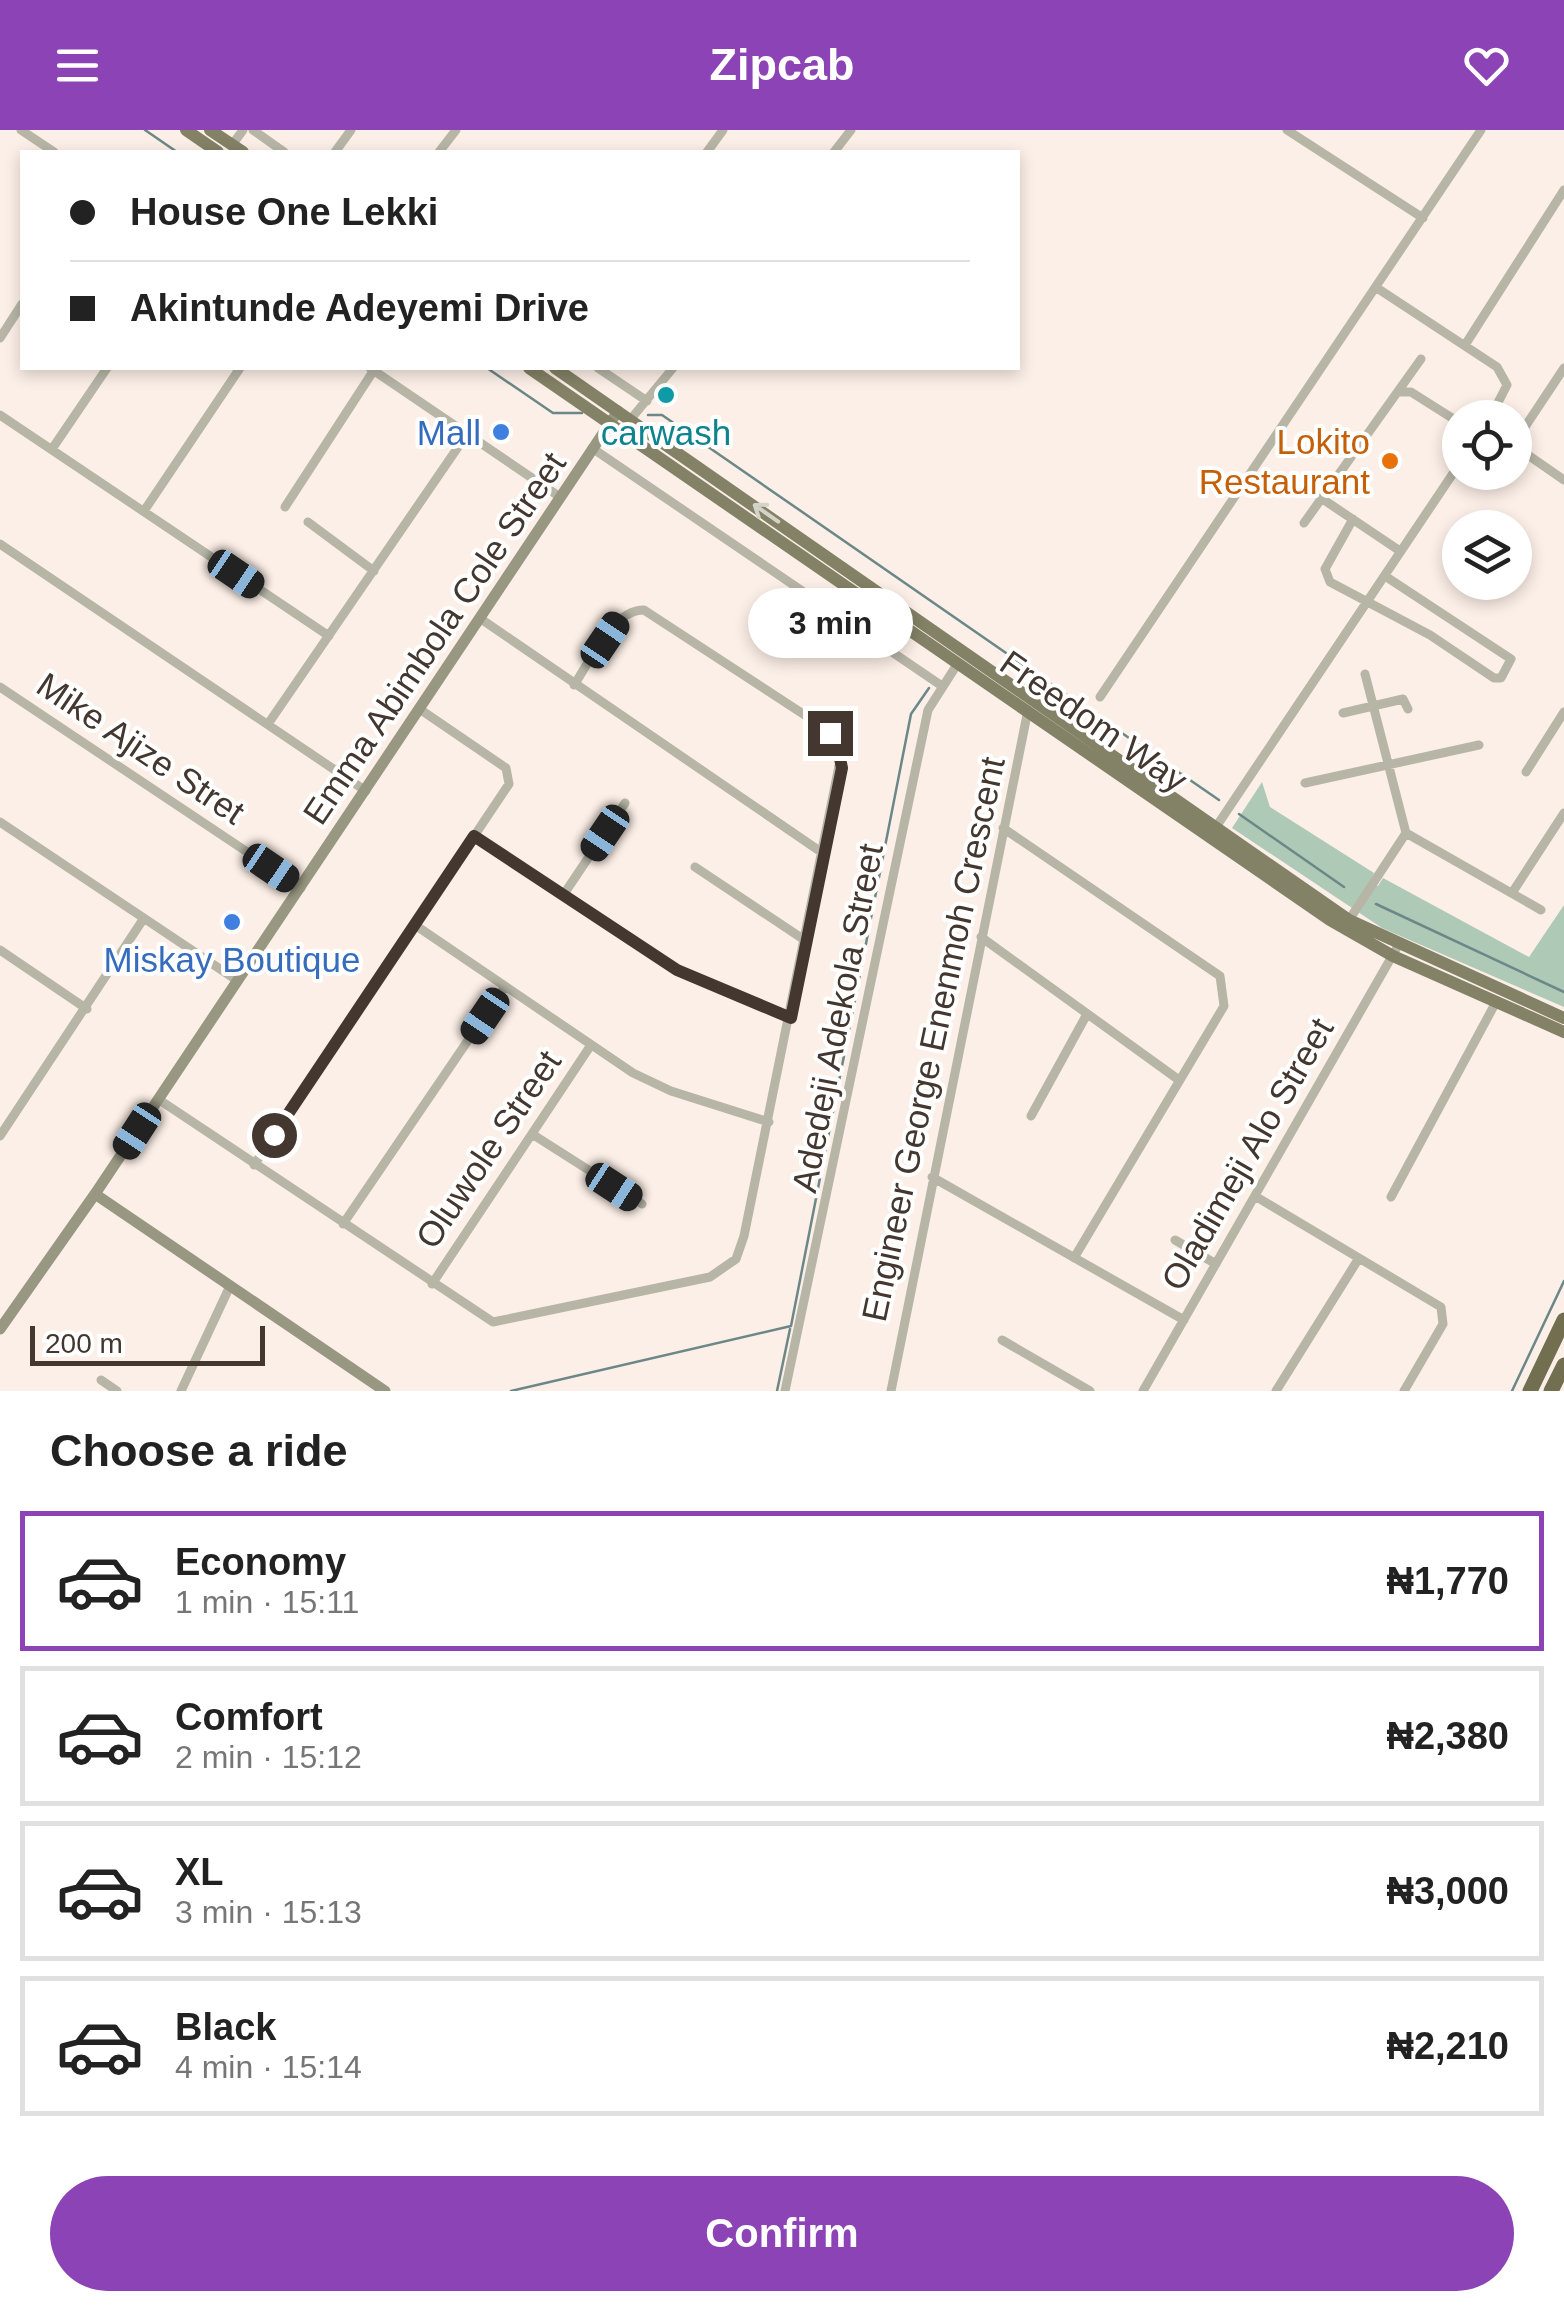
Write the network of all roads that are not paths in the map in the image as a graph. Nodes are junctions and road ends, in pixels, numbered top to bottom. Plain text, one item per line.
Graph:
1 (21, 130) edge
2 (186, 130) edge
3 (210, 130) edge
4 (243, 130) edge
5 (253, 130) edge
6 (456, 130) edge
7 (851, 130) edge
8 (1287, 130) edge
9 (1481, 130) edge
10 (238, 149) edge
11 (51, 150) edge
12 (215, 150) edge
13 (281, 150) edge
14 (441, 150) edge
15 (836, 150) edge
16 (1564, 190) edge
17 (1423, 218) junction
18 (1377, 288) junction
19 (20, 307) edge
20 (0, 338) edge
21 (1465, 346) junction
22 (1421, 359) dead end
23 (1564, 368) edge
24 (105, 370) edge
25 (239, 370) edge
26 (371, 370) edge
27 (373, 370) edge
28 (533, 370) edge
29 (558, 370) edge
30 (601, 370) edge
31 (671, 370) edge
32 (1399, 392) junction
33 (647, 400) junction
34 (1499, 400) edge
35 (1442, 412) edge
36 (0, 415) edge
37 (619, 418) junction
38 (1532, 418) edge
39 (467, 434) junction
40 (592, 448) junction
41 (52, 449) junction
42 (1532, 456) edge
43 (1564, 480) edge
44 (1442, 489) edge
45 (560, 497) junction
46 (1321, 498) junction
47 (285, 506) dead end
48 (144, 511) junction
49 (1352, 519) junction
50 (308, 522) dead end
51 (1304, 523) dead end
52 (0, 544) edge
53 (1400, 551) junction
54 (374, 570) junction
55 (1385, 576) junction
56 (1370, 600) junction
57 (1444, 616) junction
58 (481, 619) junction
59 (1430, 634) junction
60 (328, 636) junction
61 (958, 662) junction
62 (1365, 674) dead end
63 (574, 685) junction
64 (942, 686) junction
65 (0, 687) edge
66 (1029, 697) junction
67 (1100, 697) dead end
68 (1373, 706) junction
69 (421, 710) junction
70 (1408, 710) dead end
71 (1028, 712) junction
72 (1564, 712) edge
73 (1344, 713) dead end
74 (268, 724) junction
75 (1560, 729) edge
76 (1479, 745) dead end
77 (1389, 766) junction
78 (1526, 772) dead end
79 (1304, 784) dead end
80 (366, 790) junction
81 (625, 803) dead end
82 (1564, 813) edge
83 (0, 822) edge
84 (1216, 827) junction
85 (1004, 828) junction
86 (1406, 833) junction
87 (474, 836) junction
88 (824, 854) junction
89 (695, 867) dead end
90 (301, 888) junction
91 (564, 894) junction
92 (1512, 894) junction
93 (1541, 910) dead end
94 (144, 918) junction
95 (1349, 920) junction
96 (415, 924) junction
97 (981, 937) junction
98 (806, 941) junction
99 (0, 950) edge
100 (1396, 950) junction
101 (238, 981) junction
102 (505, 986) junction
103 (1496, 1002) junction
104 (87, 1010) junction
105 (1087, 1014) junction
106 (791, 1018) junction
107 (1564, 1018) edge
108 (1564, 1032) edge
109 (590, 1045) junction
110 (1178, 1080) junction
111 (158, 1099) junction
112 (1031, 1116) dead end
113 (769, 1122) junction
114 (532, 1134) junction
115 (0, 1136) edge
116 (254, 1165) junction
117 (932, 1177) junction
118 (95, 1194) junction
119 (1255, 1196) junction
120 (1391, 1198) dead end
121 (642, 1204) dead end
122 (343, 1224) junction
123 (1175, 1240) dead end
124 (1074, 1258) junction
125 (1359, 1258) junction
126 (1216, 1264) junction
127 (432, 1284) junction
128 (230, 1286) junction
129 (1184, 1320) junction
130 (1564, 1320) edge
131 (0, 1329) edge
132 (1002, 1340) dead end
133 (1564, 1365) edge
134 (100, 1380) dead end
135 (117, 1391) edge
136 (181, 1391) edge
137 (385, 1391) edge
138 (785, 1391) edge
139 (892, 1391) edge
140 (1090, 1391) edge
141 (1143, 1391) edge
142 (1276, 1391) edge
143 (1404, 1391) edge
144 (1530, 1391) edge
145 (1551, 1391) edge

1 - 11 street
2 - 12 main road
3 - 10 main road
4 - 10 street
5 - 13 street
6 - 14 street
7 - 15 street
8 - 17 street
9 - 17 street
16 - 21 street
17 - 18 street
18 - 21 street
18 - 67 street
19 - 20 street
21 - 34 street
22 - 32 street
23 - 38 street
24 - 41 street
25 - 48 street
26 - 47 street
27 - 39 street
28 - 37 main road, Freedom Way
29 - 37 main road, Freedom Way
30 - 33 street
31 - 33 street
32 - 35 street
32 - 46 street
33 - 37 street
36 - 41 street
37 - 40 street, Emma Abimbola Cole Street
37 - 61 main road, Freedom Way
66 -> 37 main road, Freedom Way
39 - 45 street
39 - 54 street
40 - 45 street, Emma Abimbola Cole Street
40 - 64 street
41 - 48 street
42 - 43 street
44 - 53 street
45 - 58 street, Emma Abimbola Cole Street
46 - 49 street
46 - 51 street
48 - 60 street
49 - 53 street
49 - 56 street
50 - 54 street
52 - 74 street
53 - 55 street
54 - 60 street
55 - 56 street
55 - 57 street
56 - 59 street
56 - 84 street
57 - 59 street
57 - 59 street
58 - 63 street
58 - 69 street, Emma Abimbola Cole Street
60 - 74 street
61 - 64 street, Adedeji Adekola Street
61 - 71 main road, Freedom Way
62 - 68 street
63 - 88 street
63 - 88 street
64 - 138 street, Adedeji Adekola Street
65 - 90 street, Mike Ajize Stret
66 - 71 street, Engineer George Enenmoh Crescent
66 - 84 main road, Freedom Way
68 - 70 street
68 - 73 street
68 - 77 street
69 - 80 street, Emma Abimbola Cole Street
69 - 87 street
71 - 85 street, Engineer George Enenmoh Crescent
71 - 100 main road, Freedom Way
72 - 75 street
74 - 80 street
75 - 78 street
76 - 77 street
77 - 79 street
77 - 86 street
80 - 90 street, Emma Abimbola Cole Street
81 - 91 street
82 - 92 street
83 - 94 street
84 - 95 main road, Freedom Way
85 - 97 street, Engineer George Enenmoh Crescent
85 - 110 street
86 - 92 street
86 - 95 street
87 - 91 street
87 - 96 street
88 - 98 street
89 - 98 street
90 - 101 street, Emma Abimbola Cole Street
91 - 106 street
92 - 93 street
94 - 101 street
94 - 104 street
95 - 100 main road, Freedom Way
96 - 102 street
96 - 116 street
97 - 105 street
97 - 117 street, Engineer George Enenmoh Crescent
98 - 106 street
99 - 104 street
100 - 103 main road, Freedom Way
100 - 107 main road, Freedom Way
100 - 119 street, Oladimeji Alo Street
101 - 111 street, Emma Abimbola Cole Street
102 - 109 street
102 - 122 street
103 - 108 main road, Freedom Way
103 - 120 street
104 - 115 street
105 - 110 street
105 - 112 street
106 - 113 street
109 - 113 street
109 - 114 street, Oluwole Street
110 - 124 street
111 - 116 street
111 - 118 street, Emma Abimbola Cole Street
113 - 127 street
114 - 121 street
114 - 127 street, Oluwole Street
116 - 122 street
117 - 124 street
117 - 139 street, Engineer George Enenmoh Crescent
118 - 128 street
118 - 131 street, Emma Abimbola Cole Street
119 - 125 street
119 - 126 street, Oladimeji Alo Street
122 - 127 street
123 - 126 street
124 - 129 street
125 - 142 street
125 - 143 street
126 - 129 street, Oladimeji Alo Street
128 - 136 street
128 - 137 street
129 - 141 street, Oladimeji Alo Street
130 - 144 highway
132 - 140 street
133 - 145 highway
134 - 135 street

